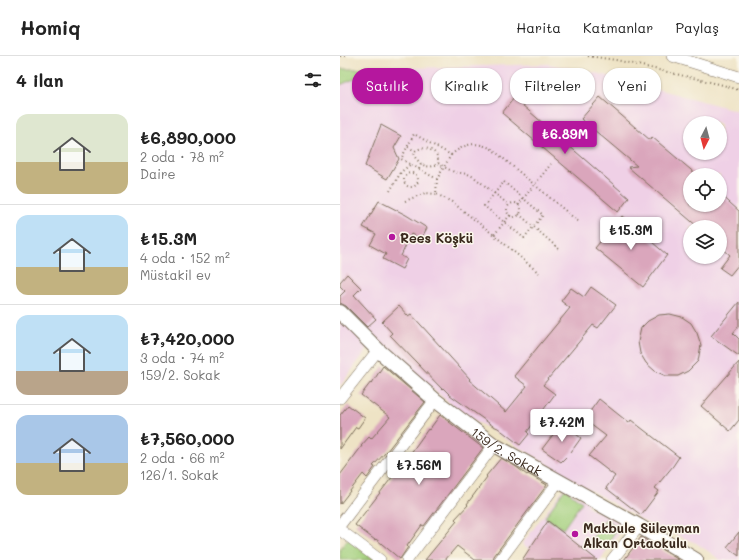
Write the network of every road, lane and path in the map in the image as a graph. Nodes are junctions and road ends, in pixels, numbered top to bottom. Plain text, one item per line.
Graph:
1 (340, 56) edge
2 (347, 56) edge
3 (588, 56) edge
4 (672, 56) edge
5 (739, 77) edge
6 (739, 90) edge
7 (432, 144) junction
8 (408, 147) junction
9 (430, 150) junction
10 (415, 151) junction
11 (452, 155) junction
12 (438, 163) junction
13 (411, 164) junction
14 (421, 164) junction
15 (551, 164) dead end
16 (444, 167) junction
17 (419, 169) junction
18 (400, 174) junction
19 (405, 177) junction
20 (437, 179) junction
21 (535, 185) junction
22 (390, 192) dead end
23 (436, 194) junction
24 (495, 194) junction
25 (524, 198) junction
26 (405, 200) dead end
27 (509, 205) junction
28 (518, 205) junction
29 (519, 214) junction
30 (510, 215) junction
31 (504, 222) junction
32 (580, 223) dead end
33 (533, 226) junction
34 (494, 235) junction
35 (559, 249) dead end
36 (539, 273) dead end
37 (340, 312) edge
38 (378, 350) junction
39 (340, 398) edge
40 (434, 400) junction
41 (494, 445) junction
42 (558, 482) junction
43 (340, 525) edge
44 (638, 526) junction
45 (340, 530) edge
46 (380, 560) edge
47 (407, 560) edge
48 (500, 560) edge
49 (612, 560) edge
50 (696, 560) edge

1 - 2 path
3 - 6 path
4 - 5 street
7 - 8 path
7 - 9 path
7 - 11 path
8 - 10 path
8 - 13 path
9 - 10 path
9 - 12 path
10 - 14 path
11 - 16 path
11 - 21 path
12 - 14 path
12 - 16 path
13 - 17 path
13 - 18 path
14 - 17 path
15 - 21 path
16 - 20 path
16 - 24 path
17 - 20 path
18 - 19 path
18 - 22 path
19 - 19 path
20 - 23 path
21 - 25 path
21 - 32 path
23 - 26 path
23 - 34 path
24 - 25 path
24 - 27 path
24 - 31 path
25 - 28 path
25 - 33 path
27 - 28 path
27 - 30 path
28 - 29 path
29 - 30 path
29 - 33 path
30 - 31 path
31 - 33 path
31 - 34 path
33 - 35 path
34 - 36 path
37 - 38 street, 159/2. Sokak
38 - 39 street
38 - 40 street, 159/2. Sokak
40 - 41 street, 159/2. Sokak
40 - 43 street
41 - 42 street, 159/2. Sokak
41 - 47 street
42 - 44 street, 159/2. Sokak
42 - 48 street
44 - 49 street
44 - 50 street, 159/2. Sokak
45 - 46 street

